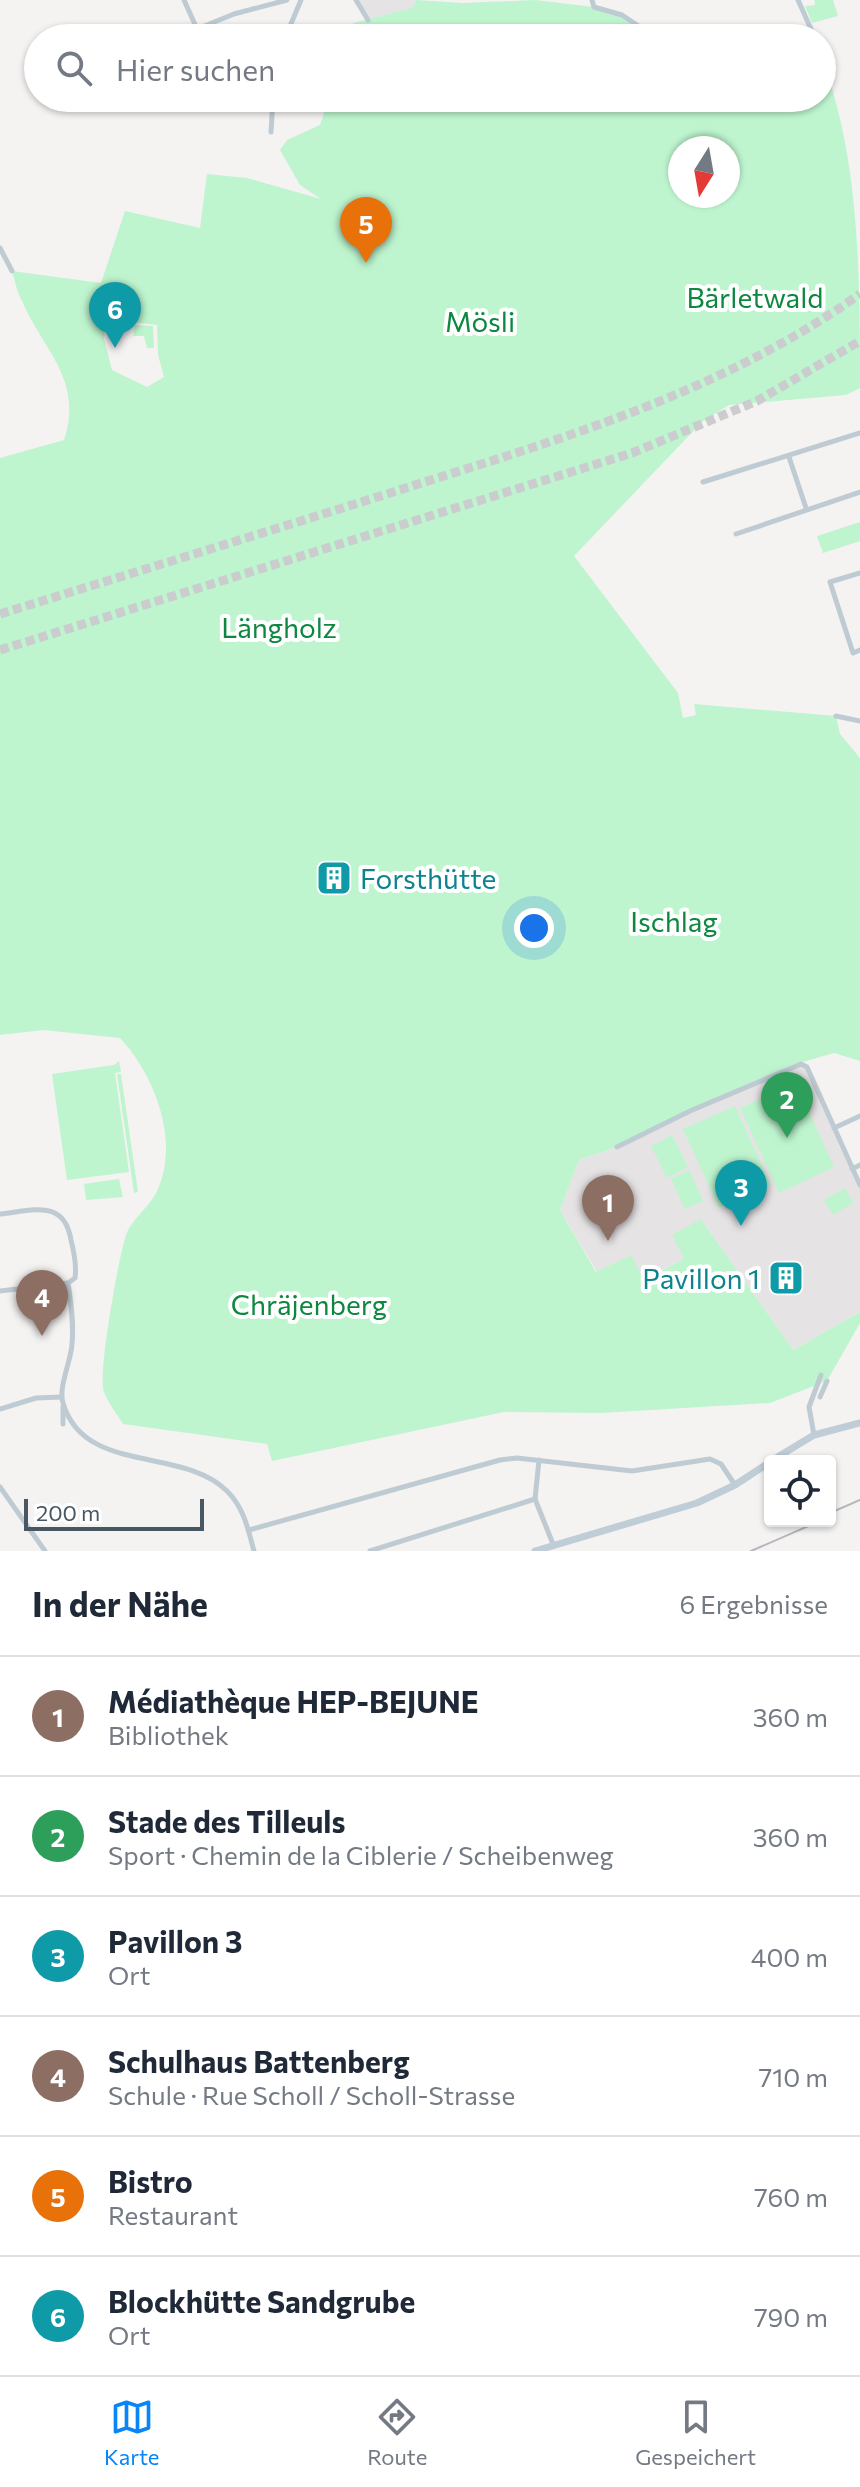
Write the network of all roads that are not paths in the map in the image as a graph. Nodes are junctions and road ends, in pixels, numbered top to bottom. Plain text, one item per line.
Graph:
1 (184, 0) edge
2 (287, 0) edge
3 (301, 0) edge
4 (356, 0) edge
5 (798, 0) edge
6 (593, 4) edge
7 (368, 20) dead end
8 (195, 24) edge
9 (209, 24) edge
10 (291, 24) edge
11 (636, 24) edge
12 (809, 24) edge
13 (272, 112) edge
14 (271, 132) dead end
15 (0, 248) edge
16 (12, 271) dead end
17 (860, 433) edge
18 (789, 457) junction
19 (703, 482) dead end
20 (860, 492) edge
21 (806, 508) junction
22 (736, 534) dead end
23 (860, 573) edge
24 (860, 650) edge
25 (836, 716) dead end
26 (860, 721) edge
27 (860, 1116) edge
28 (834, 1128) junction
29 (617, 1147) dead end
30 (860, 1165) edge
31 (852, 1169) junction
32 (860, 1185) edge
33 (0, 1214) edge
34 (68, 1283) junction
35 (0, 1291) edge
36 (821, 1375) dead end
37 (827, 1381) dead end
38 (61, 1397) junction
39 (820, 1397) dead end
40 (63, 1406) junction
41 (0, 1409) edge
42 (860, 1423) edge
43 (63, 1424) dead end
44 (814, 1435) junction
45 (780, 1455) edge
46 (539, 1460) junction
47 (764, 1465) edge
48 (735, 1485) junction
49 (0, 1487) edge
50 (535, 1499) junction
51 (249, 1530) junction
52 (553, 1544) junction
53 (45, 1551) edge
54 (254, 1551) edge
55 (370, 1551) edge
56 (535, 1551) edge

1 - 8 street
2 - 9 street
3 - 10 street
4 - 7 street
5 - 12 street
6 - 11 street
13 - 14 street
15 - 16 street
17 - 18 street
18 - 19 street
18 - 21 street
20 - 21 street
21 - 22 street
23 - 24 street
25 - 26 street
27 - 28 street
28 - 29 street
28 - 31 street
30 - 31 street
31 - 32 street
33 - 34 street
34 - 35 street
34 - 38 street
36 - 44 street
37 - 39 street
38 - 40 street
38 - 41 street
40 - 43 street
40 - 51 street
42 - 44 main road
44 - 45 main road
46 - 48 street
46 - 50 street
46 - 51 street
47 - 48 main road
48 - 52 main road
49 - 53 street
50 - 52 street
50 - 55 street
51 - 54 street
52 - 56 main road

